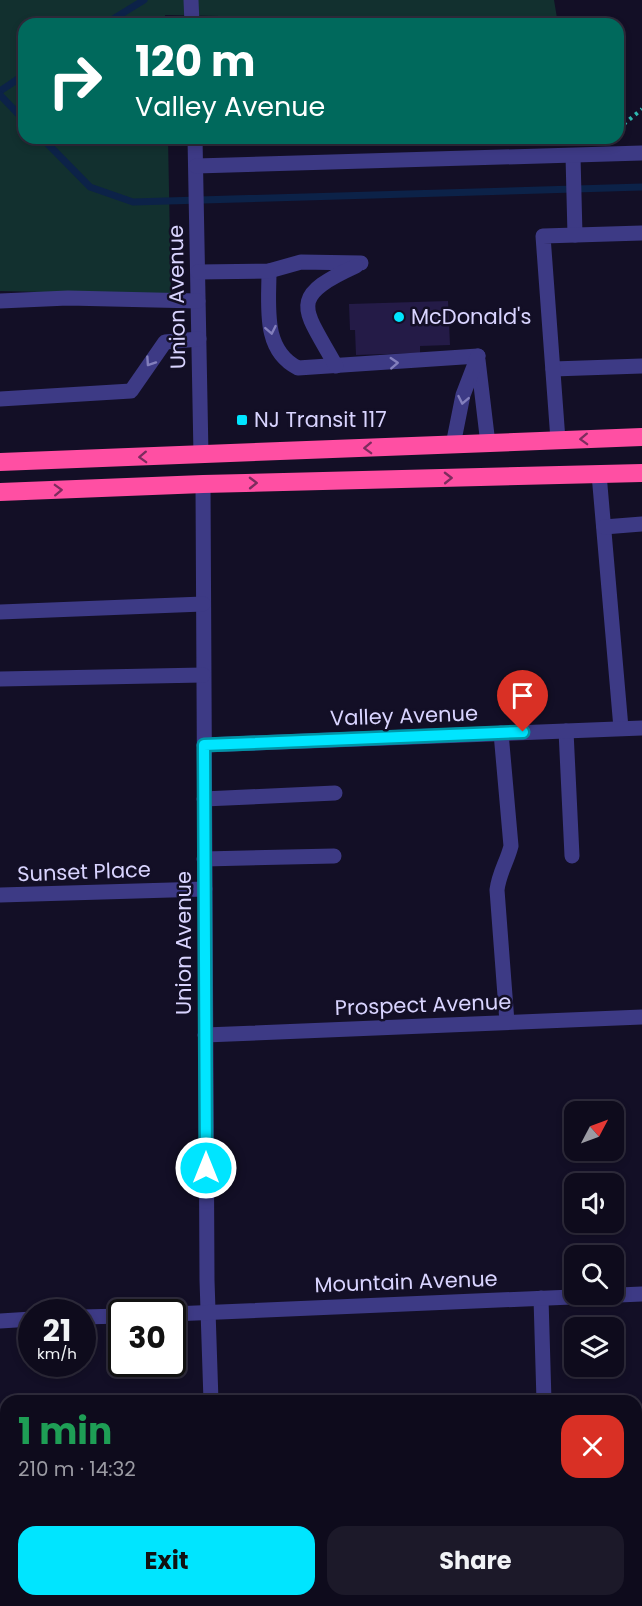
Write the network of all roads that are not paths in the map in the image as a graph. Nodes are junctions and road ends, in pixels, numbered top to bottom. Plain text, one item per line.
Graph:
1 (191, 0) edge
2 (192, 18) edge
3 (195, 144) edge
4 (642, 153) edge
5 (573, 156) junction
6 (196, 166) junction
7 (642, 233) edge
8 (575, 235) junction
9 (198, 272) junction
10 (269, 272) junction
11 (0, 301) edge
12 (198, 301) junction
13 (199, 339) junction
14 (478, 357) junction
15 (336, 366) junction
16 (642, 366) edge
17 (553, 369) junction
18 (0, 399) edge
19 (642, 437) edge
20 (558, 440) junction
21 (488, 444) junction
22 (453, 445) junction
23 (201, 455) junction
24 (0, 462) edge
25 (642, 473) edge
26 (599, 474) junction
27 (203, 484) junction
28 (0, 492) edge
29 (642, 524) edge
30 (604, 527) junction
31 (203, 604) junction
32 (0, 612) edge
33 (203, 675) junction
34 (0, 680) edge
35 (621, 728) junction
36 (642, 728) edge
37 (566, 731) junction
38 (501, 733) junction
39 (204, 745) junction
40 (335, 793) dead end
41 (204, 799) junction
42 (334, 856) dead end
43 (572, 856) dead end
44 (204, 859) junction
45 (205, 889) junction
46 (0, 895) edge
47 (642, 1017) edge
48 (507, 1022) junction
49 (206, 1035) junction
50 (642, 1294) edge
51 (541, 1298) junction
52 (207, 1312) junction
53 (186, 1313) edge
54 (18, 1319) edge
55 (0, 1320) edge
56 (211, 1395) edge
57 (544, 1395) edge

1 - 2 street
3 - 6 street, Union Avenue
4 - 5 street
5 - 6 street
5 - 8 street
6 - 9 street, Union Avenue
7 - 8 street
8 - 17 street
9 - 10 street
9 - 12 street, Union Avenue
10 -> 15 street
10 - 15 street
11 - 12 street
12 - 13 street, Union Avenue
13 -> 18 street
13 - 23 street, Union Avenue
15 -> 14 street
14 - 21 street
14 -> 22 street
16 - 17 street
17 - 20 street
19 -> 20 highway
20 - 21 highway
21 - 22 highway
22 -> 23 highway
23 -> 24 highway
25 - 26 highway
27 -> 26 highway
26 - 30 street
28 -> 27 highway
27 - 31 street, Union Avenue
29 - 30 street
30 - 35 street
31 - 32 street
31 - 33 street, Union Avenue
33 - 34 street
33 - 39 street, Union Avenue
35 - 36 street, Valley Avenue
35 - 37 street, Valley Avenue
37 - 38 street, Valley Avenue
37 - 43 street
38 - 39 street, Valley Avenue
38 - 48 street
39 - 41 street, Union Avenue
40 - 41 street
41 - 44 street, Union Avenue
42 - 44 street
44 - 45 street, Union Avenue
45 - 46 street, Sunset Place
45 - 49 street, Union Avenue
47 - 48 street, Prospect Avenue
48 - 49 street, Prospect Avenue
49 - 52 street, Union Avenue
50 - 51 street, Mountain Avenue
51 - 52 street, Mountain Avenue
51 - 57 street
52 - 53 street, Mountain Avenue
52 - 56 street, Union Avenue
54 - 55 street

